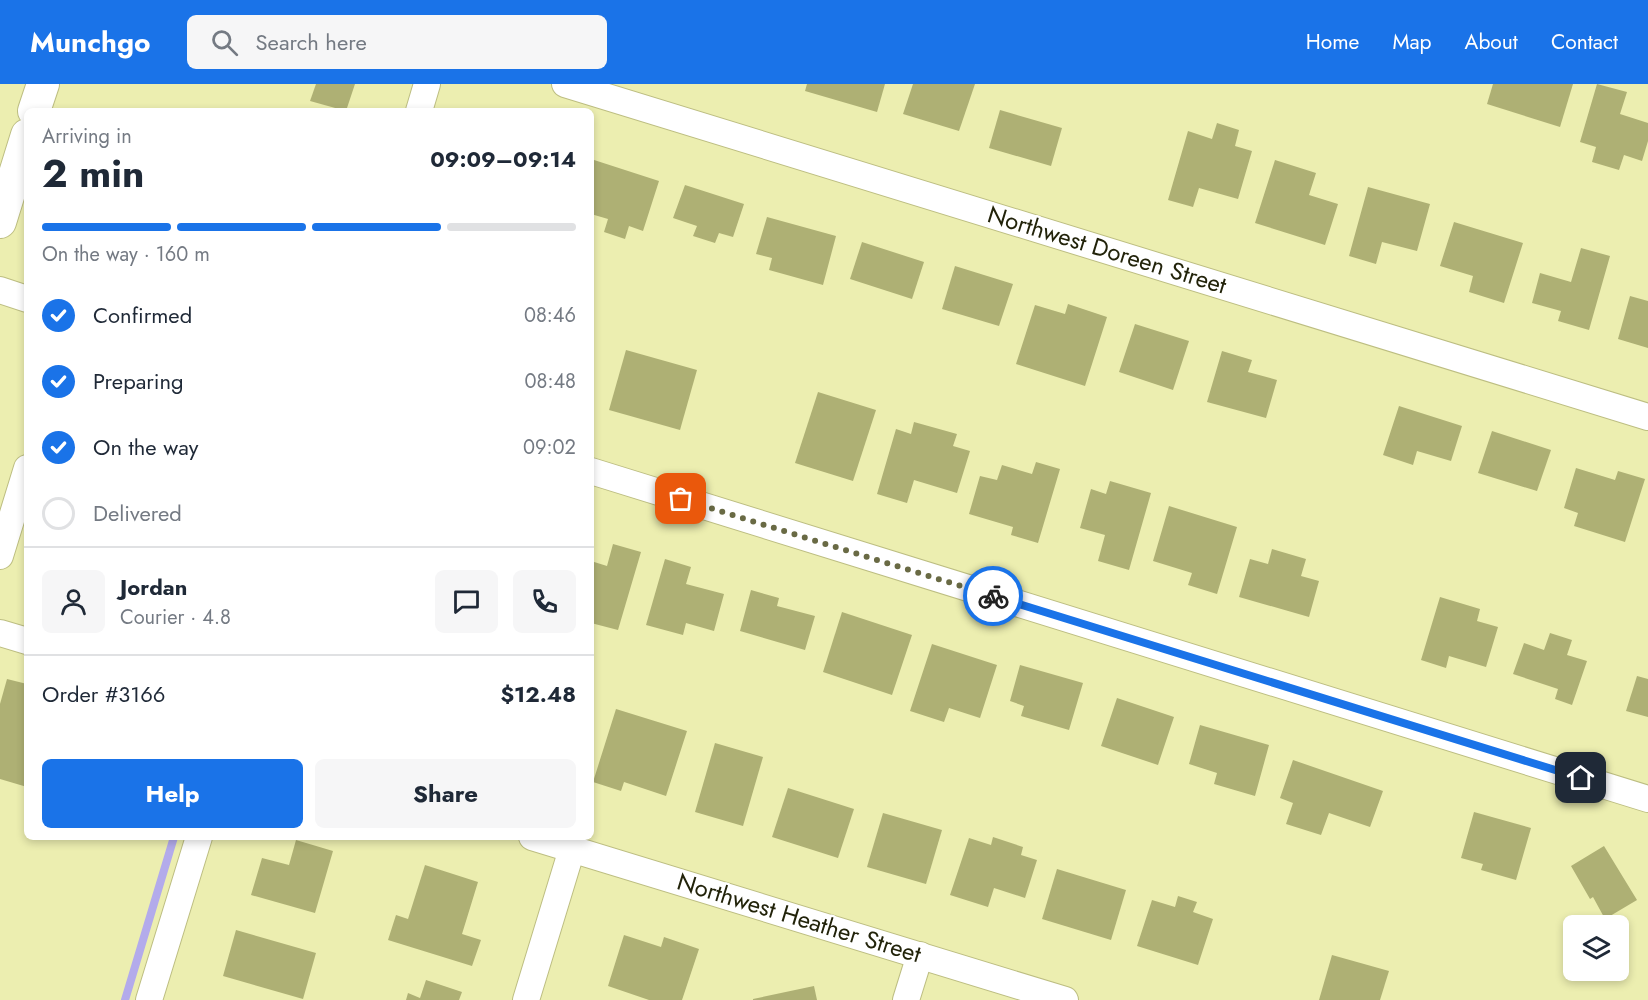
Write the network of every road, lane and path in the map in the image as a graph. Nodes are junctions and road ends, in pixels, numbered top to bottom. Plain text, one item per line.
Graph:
1 (43, 84) edge
2 (428, 84) edge
3 (565, 84) edge
4 (35, 108) edge
5 (420, 108) edge
6 (24, 145) edge
7 (0, 222) edge
8 (0, 290) edge
9 (24, 298) edge
10 (1648, 417) edge
11 (594, 472) edge
12 (24, 478) edge
13 (0, 556) edge
14 (0, 633) edge
15 (24, 640) edge
16 (1648, 799) edge
17 (198, 840) edge
18 (542, 840) edge
19 (572, 849) junction
20 (920, 955) junction
21 (149, 1000) edge
22 (526, 1000) edge
23 (906, 1000) edge
24 (1065, 1000) edge

1 - 4 main road
2 - 5 street
3 - 10 street, Northwest Doreen Street
6 - 7 main road
8 - 9 street
11 - 16 street
12 - 13 street
14 - 15 street
17 - 21 street
18 - 19 street, Northwest Heather Street
19 - 20 street, Northwest Heather Street
19 - 22 street
20 - 23 street
20 - 24 street, Northwest Heather Street

